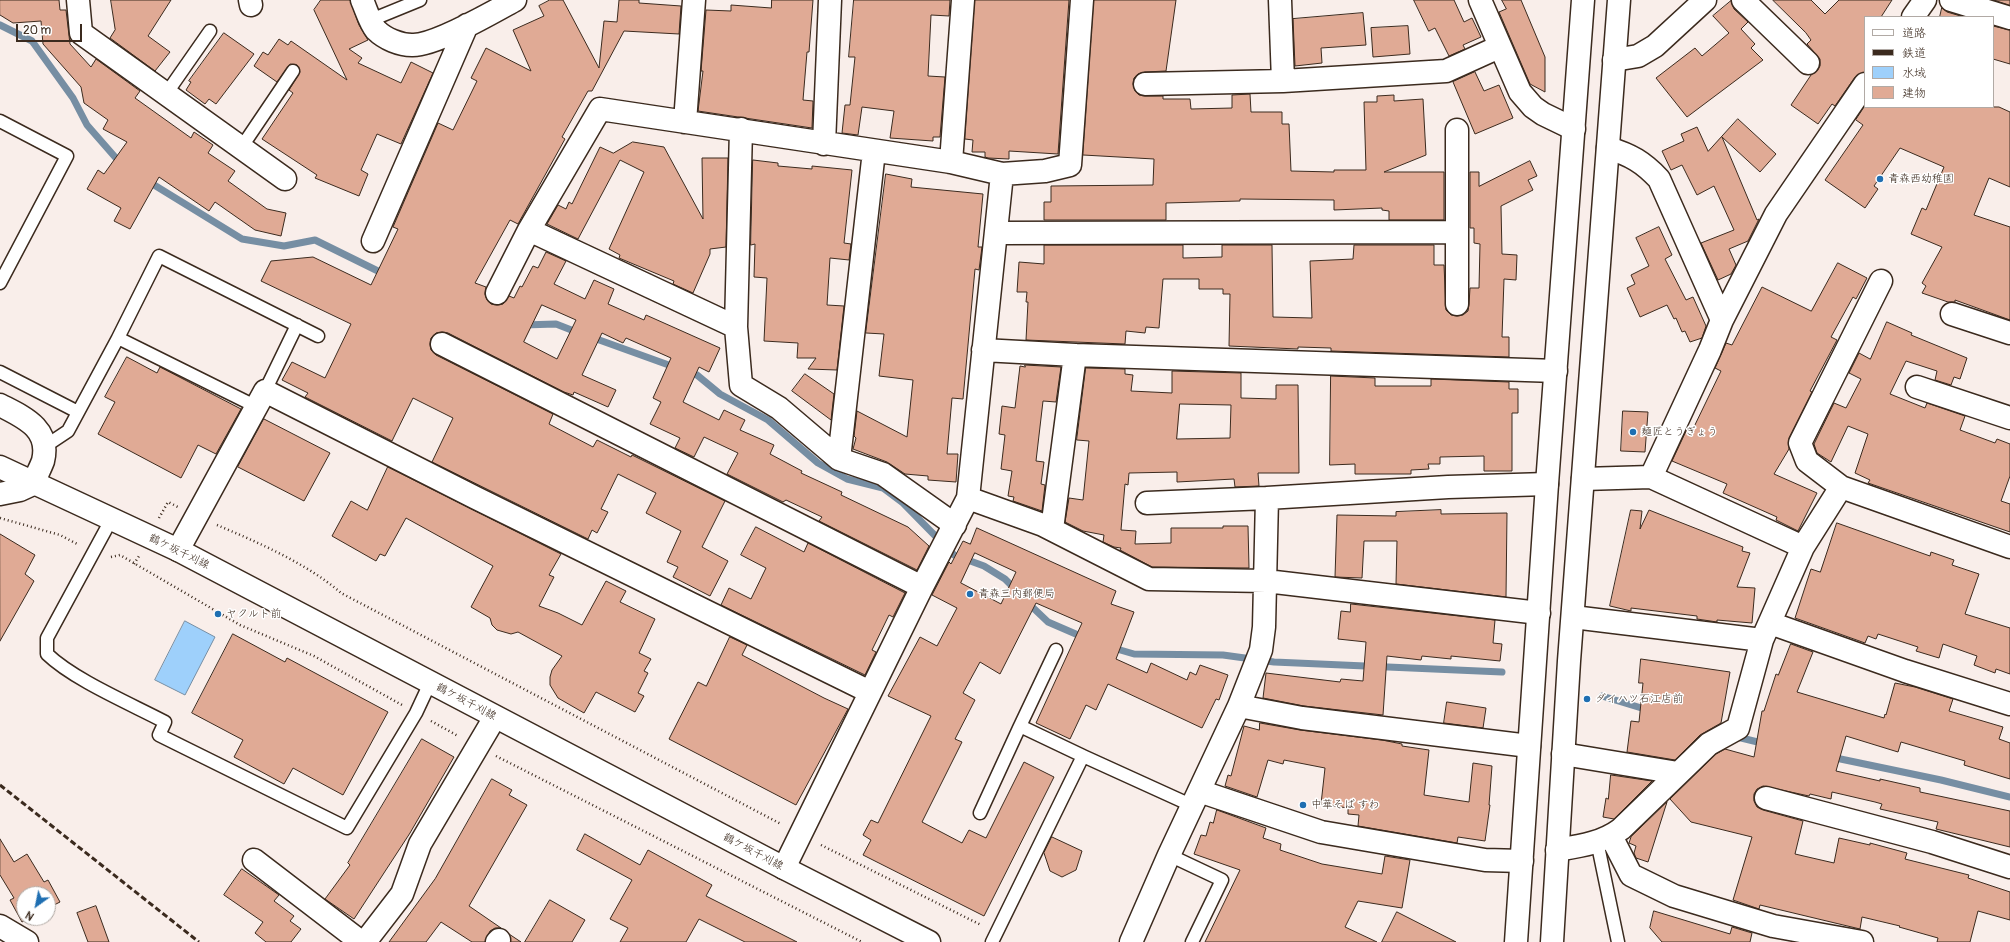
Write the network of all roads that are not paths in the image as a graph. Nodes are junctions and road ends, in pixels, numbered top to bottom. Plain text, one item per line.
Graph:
1 (78, 0) edge
2 (362, 0) edge
3 (420, 0) edge
4 (515, 0) edge
5 (694, 0) edge
6 (830, 0) edge
7 (962, 0) edge
8 (1082, 0) edge
9 (1280, 0) edge
10 (1480, 0) edge
11 (1583, 0) edge
12 (1619, 0) edge
13 (1705, 0) edge
14 (1743, 0) edge
15 (1925, 0) edge
16 (1952, 0) edge
17 (392, 5) edge
18 (1914, 16) edge
19 (2010, 18) edge
20 (371, 20) junction
21 (467, 25) junction
22 (210, 31) dead end
23 (1499, 47) junction
24 (1614, 60) junction
25 (1808, 63) dead end
26 (293, 71) dead end
27 (1283, 81) junction
28 (1145, 84) dead end
29 (1864, 85) edge
30 (166, 94) junction
31 (0, 121) edge
32 (684, 122) junction
33 (741, 129) junction
34 (1574, 129) junction
35 (1457, 130) dead end
36 (824, 144) junction
37 (241, 148) junction
38 (1608, 148) junction
39 (874, 151) junction
40 (951, 162) junction
41 (1002, 174) junction
42 (285, 179) dead end
43 (529, 230) junction
44 (1457, 232) junction
45 (997, 233) junction
46 (373, 241) dead end
47 (1881, 282) dead end
48 (0, 283) edge
49 (497, 293) dead end
50 (1457, 304) dead end
51 (1952, 314) dead end
52 (1722, 320) junction
53 (297, 325) junction
54 (736, 327) junction
55 (2010, 333) edge
56 (318, 336) dead end
57 (118, 338) junction
58 (442, 344) dead end
59 (983, 350) junction
60 (1075, 355) junction
61 (1556, 371) junction
62 (0, 372) edge
63 (1917, 387) dead end
64 (261, 399) junction
65 (0, 405) edge
66 (78, 412) junction
67 (2010, 418) edge
68 (44, 447) junction
69 (839, 459) junction
70 (0, 467) edge
71 (1651, 476) junction
72 (1583, 479) junction
73 (33, 484) junction
74 (1547, 484) junction
75 (1841, 487) junction
76 (0, 494) edge
77 (968, 498) junction
78 (1267, 498) junction
79 (1147, 503) dead end
80 (111, 520) junction
81 (1052, 529) junction
82 (948, 538) junction
83 (1803, 547) junction
84 (2010, 547) edge
85 (178, 550) junction
86 (1266, 581) junction
87 (922, 587) junction
88 (1539, 613) junction
89 (1572, 617) junction
90 (1766, 631) junction
91 (1056, 650) dead end
92 (430, 683) junction
93 (870, 692) junction
94 (2010, 704) edge
95 (1239, 706) junction
96 (495, 717) junction
97 (1020, 726) junction
98 (1528, 746) junction
99 (1563, 754) junction
100 (1083, 756) junction
101 (1678, 773) junction
102 (1196, 798) junction
103 (1766, 798) dead end
104 (980, 813) dead end
105 (1604, 839) junction
106 (1557, 850) junction
107 (1169, 855) junction
108 (254, 860) dead end
109 (1522, 861) junction
110 (2010, 867) edge
111 (784, 868) junction
112 (0, 926) edge
113 (994, 937) edge
114 (27, 942) edge
115 (361, 942) edge
116 (365, 942) edge
117 (929, 942) edge
118 (1130, 942) edge
119 (1192, 942) edge
120 (1516, 942) edge
121 (1552, 942) edge
122 (1618, 942) edge
123 (1862, 942) edge

1 - 30 street
2 - 20 street
3 - 17 lane
4 - 21 street
5 - 32 street
6 - 36 street
7 - 40 street
8 - 41 street
9 - 27 street
10 - 23 street
11 - 34 street
12 - 24 street
13 - 24 street
14 - 25 street
15 - 18 street
16 - 19 street
17 - 20 lane
20 - 21 street
21 - 46 street
22 - 30 lane
23 - 27 street
23 - 34 street
24 - 38 street
26 - 37 lane
27 - 28 street
29 - 52 street
30 - 37 street
31 - 48 lane
32 - 33 street
32 - 43 street
33 - 36 street
33 - 54 street
34 - 61 street
35 - 44 street
36 - 39 street
37 - 42 street
38 - 52 street
38 - 72 street
39 - 40 street
39 - 69 street
40 - 41 street
41 - 45 street
43 - 49 street
43 - 54 street
44 - 45 street
44 - 50 street
45 - 59 street
47 - 75 street
51 - 55 street
52 - 71 street
53 - 56 lane
53 - 57 lane
53 - 64 lane
54 - 69 street
57 - 64 lane
57 - 66 lane
58 - 87 street
59 - 60 street
59 - 77 street
60 - 61 street
60 - 81 street
61 - 74 street
62 - 66 lane
63 - 67 street
64 - 85 street
64 - 93 street
65 - 68 street
66 - 68 lane
68 - 73 street
69 - 82 street
70 - 73 street, 鶴ケ坂千刈線
71 - 72 street
71 - 83 street
72 - 89 street
73 - 76 street
73 - 80 street, 鶴ケ坂千刈線
74 - 78 street
74 - 88 street
75 - 83 street
75 - 84 street
77 - 81 street
77 - 82 street
78 - 79 street
78 - 86 street
80 - 85 street, 鶴ケ坂千刈線
80 - 92 lane
81 - 86 street
82 - 87 street
83 - 90 street
85 - 92 street, 鶴ケ坂千刈線
86 - 88 street
86 - 95 street
87 - 93 street
88 - 98 street
89 - 90 street
89 - 99 street
90 - 94 street
90 - 101 street
91 - 97 lane
92 - 96 street, 鶴ケ坂千刈線
93 - 111 street
95 - 98 street
95 - 102 street
96 - 111 street, 鶴ケ坂千刈線
96 - 116 street
97 - 100 lane
97 - 104 lane
98 - 109 street
99 - 101 street
99 - 106 street
100 - 102 lane
100 - 113 lane
101 - 105 street
102 - 107 street
102 - 109 street
103 - 110 street
105 - 106 street
105 - 122 lane
105 - 123 street
106 - 121 street
107 - 118 street
107 - 119 lane
108 - 115 street
109 - 120 street
111 - 117 street, 鶴ケ坂千刈線
112 - 114 street

